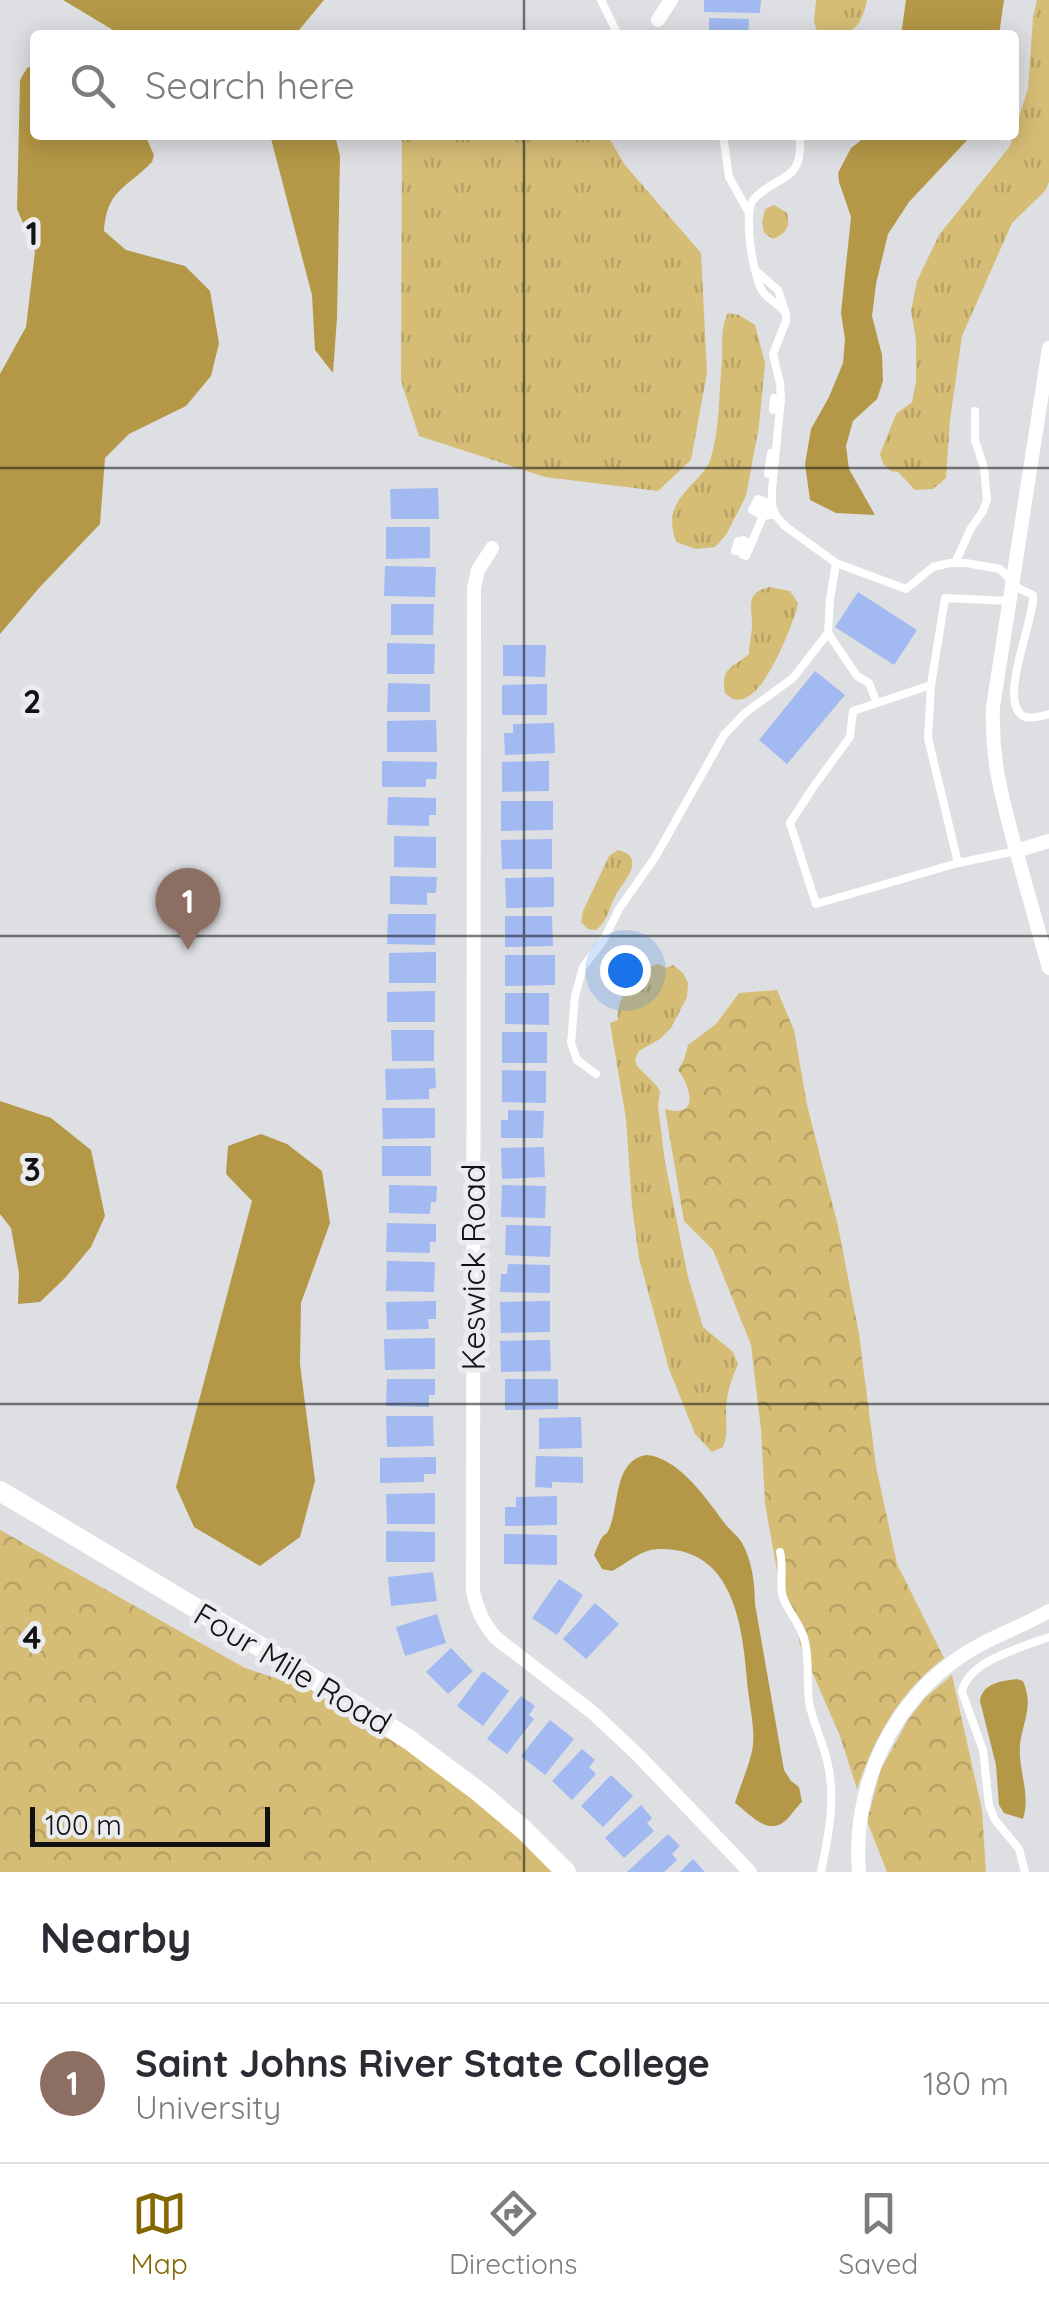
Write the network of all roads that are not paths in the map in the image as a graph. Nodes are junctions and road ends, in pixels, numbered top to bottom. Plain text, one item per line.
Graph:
1 (600, 0) edge
2 (672, 0) edge
3 (658, 20) dead end
4 (615, 30) edge
5 (724, 140) edge
6 (799, 140) edge
7 (748, 213) junction
8 (1049, 348) edge
9 (975, 410) dead end
10 (772, 504) junction
11 (758, 510) dead end
12 (738, 541) dead end
13 (492, 548) dead end
14 (836, 563) junction
15 (955, 563) junction
16 (1012, 582) junction
17 (1010, 601) junction
18 (828, 633) junction
19 (930, 685) junction
20 (877, 702) junction
21 (1049, 714) edge
22 (1049, 841) edge
23 (1016, 851) junction
24 (958, 862) junction
25 (1049, 968) edge
26 (596, 1074) dead end
27 (0, 1491) edge
28 (780, 1552) dead end
29 (1049, 1611) edge
30 (1049, 1638) edge
31 (566, 1872) edge
32 (750, 1872) edge
33 (821, 1872) edge
34 (858, 1872) edge
35 (1025, 1872) edge

1 - 4 lane
2 - 3 street
5 - 7 lane
6 - 7 lane
7 - 10 lane
8 - 16 street
9 - 15 lane
10 - 11 lane
10 - 12 lane
10 - 14 lane
13 - 32 street, Keswick Road
14 - 15 lane
14 - 18 lane
15 - 16 lane
16 - 17 street
16 - 21 lane
17 - 19 lane
17 - 23 street
18 - 20 lane
18 - 26 lane
19 - 20 lane
19 - 24 lane
20 - 24 lane
22 - 23 street
23 - 24 lane
23 - 25 street
27 - 31 main road, Four Mile Road
28 - 33 lane
29 - 34 street
30 - 35 lane

